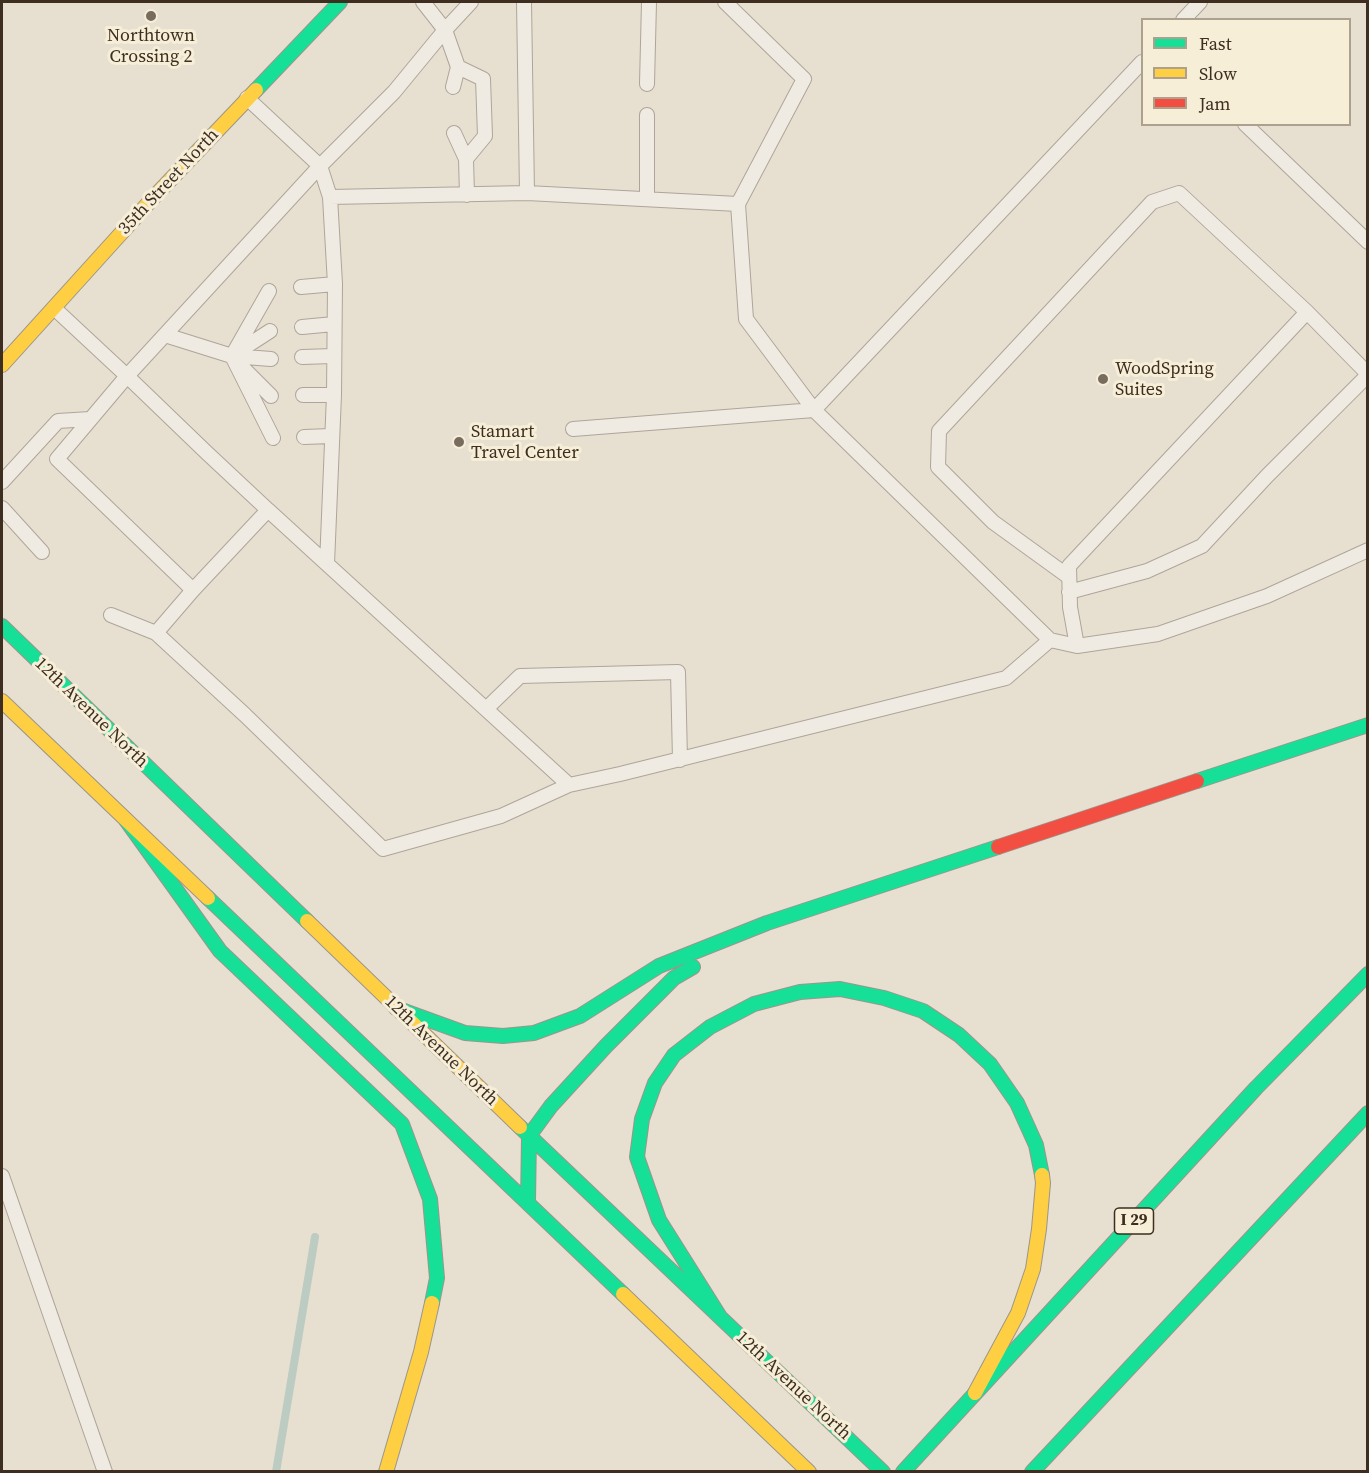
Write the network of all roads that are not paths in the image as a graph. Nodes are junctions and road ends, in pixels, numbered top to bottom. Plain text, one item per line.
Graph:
1 (340, 2) edge
2 (423, 2) edge
3 (471, 2) edge
4 (524, 2) edge
5 (649, 2) edge
6 (725, 2) edge
7 (1200, 2) edge
8 (1185, 18) edge
9 (446, 30) junction
10 (1141, 64) edge
11 (458, 67) junction
12 (647, 84) dead end
13 (453, 87) dead end
14 (247, 98) junction
15 (647, 115) dead end
16 (1247, 126) edge
17 (454, 133) dead end
18 (466, 159) junction
19 (320, 166) junction
20 (527, 193) junction
21 (467, 195) junction
22 (330, 197) junction
23 (647, 199) junction
24 (738, 204) junction
25 (1368, 242) edge
26 (335, 284) junction
27 (301, 287) dead end
28 (269, 291) dead end
29 (53, 308) junction
30 (1307, 312) junction
31 (334, 324) junction
32 (302, 327) dead end
33 (270, 331) dead end
34 (165, 335) junction
35 (232, 356) junction
36 (333, 356) junction
37 (302, 357) dead end
38 (271, 359) dead end
39 (2, 364) edge
40 (1368, 375) edge
41 (127, 376) junction
42 (303, 394) dead end
43 (334, 394) junction
44 (271, 396) dead end
45 (814, 410) junction
46 (90, 419) junction
47 (573, 429) dead end
48 (331, 436) junction
49 (304, 437) dead end
50 (273, 438) dead end
51 (2, 482) edge
52 (2, 508) edge
53 (268, 510) junction
54 (1368, 550) edge
55 (42, 552) dead end
56 (327, 564) junction
57 (1069, 577) junction
58 (193, 590) junction
59 (1070, 592) junction
60 (111, 615) dead end
61 (2, 626) edge
62 (156, 633) junction
63 (1050, 640) junction
64 (1077, 646) junction
65 (2, 701) edge
66 (486, 710) junction
67 (1368, 724) edge
68 (680, 760) junction
69 (568, 785) junction
70 (126, 820) junction
71 (767, 923) junction
72 (1368, 974) edge
73 (396, 1008) junction
74 (1368, 1113) edge
75 (529, 1136) junction
76 (2, 1176) edge
77 (528, 1202) junction
78 (720, 1317) junction
79 (975, 1393) junction
80 (105, 1472) edge
81 (386, 1472) edge
82 (809, 1472) edge
83 (883, 1472) edge
84 (903, 1472) edge
85 (1032, 1472) edge

1 - 14 main road, 35th Street North
2 - 9 lane
3 - 9 lane
4 - 20 lane
5 - 12 lane
6 - 24 lane
7 - 8 lane
9 - 11 lane
9 - 19 lane
10 - 45 lane
11 - 13 lane
11 - 18 lane
14 - 19 lane
14 - 29 main road, 35th Street North
15 - 23 lane
16 - 25 lane
17 - 18 lane
18 - 21 lane
19 - 22 lane
19 - 34 lane
20 - 21 lane
20 - 23 lane
21 - 22 lane
22 - 26 lane
23 - 24 lane
24 - 45 lane
26 - 27 lane
26 - 31 lane
28 - 35 lane
29 - 39 main road, 35th Street North
29 - 41 lane
30 - 40 lane
30 - 57 lane
30 - 57 lane
31 - 32 lane
31 - 36 lane
33 - 35 lane
34 - 35 lane
34 - 41 lane
35 - 38 lane
35 - 44 lane
35 - 50 lane
36 - 37 lane
36 - 43 lane
40 - 59 lane
41 - 46 lane
41 - 53 lane
42 - 43 lane
43 - 48 lane
45 - 47 lane
45 - 63 lane
46 - 51 lane
46 - 58 lane
48 - 49 lane
48 - 56 lane
52 - 55 lane
53 - 56 lane
53 - 58 lane
54 - 64 lane
56 - 66 lane
57 - 59 lane
58 - 62 lane
59 - 64 lane
60 - 62 lane
61 - 73 main road, 12th Avenue North
62 - 69 lane
63 - 64 lane
63 - 68 lane
65 - 70 main road
66 - 68 lane
66 - 69 lane
67 - 71 main road
68 - 69 lane
70 - 77 main road
70 - 81 main road
71 - 73 main road
71 - 75 main road
72 - 79 main road, I 29
73 - 75 main road, 12th Avenue North
74 - 85 main road
75 - 77 main road
75 - 78 main road, 12th Avenue North
76 - 80 lane
77 - 82 main road
78 - 79 main road
78 - 83 main road, 12th Avenue North
79 - 84 main road, I 29

